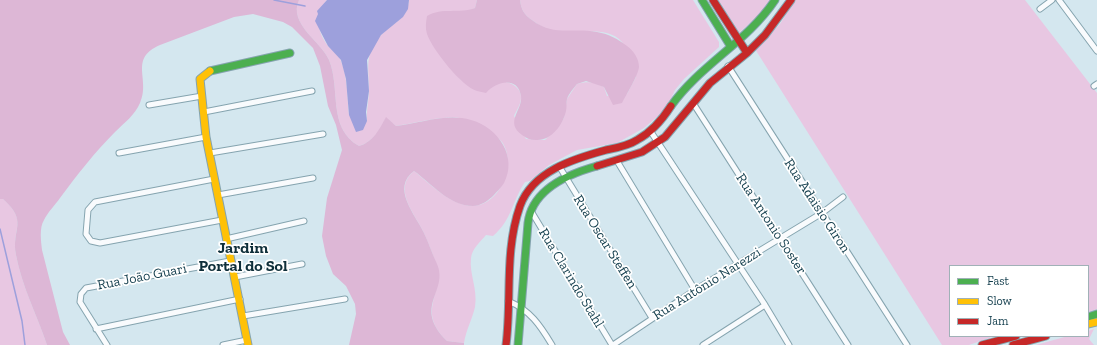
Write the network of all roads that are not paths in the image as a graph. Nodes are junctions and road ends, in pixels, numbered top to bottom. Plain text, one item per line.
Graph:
1 (702, 0) edge
2 (713, 0) edge
3 (775, 0) edge
4 (791, 0) edge
5 (1052, 0) edge
6 (1059, 0) edge
7 (1040, 9) dead end
8 (739, 41) junction
9 (730, 48) junction
10 (1097, 51) edge
11 (290, 53) dead end
12 (747, 53) junction
13 (728, 66) junction
14 (312, 91) dead end
15 (202, 96) junction
16 (694, 103) junction
17 (149, 105) dead end
18 (204, 112) junction
19 (651, 132) junction
20 (323, 134) dead end
21 (206, 138) junction
22 (658, 143) junction
23 (119, 153) dead end
24 (210, 153) junction
25 (617, 161) junction
26 (559, 166) junction
27 (565, 177) junction
28 (313, 178) dead end
29 (214, 179) junction
30 (218, 195) junction
31 (842, 197) dead end
32 (531, 211) junction
33 (822, 213) junction
34 (222, 220) junction
35 (304, 221) dead end
36 (779, 238) junction
37 (226, 239) junction
38 (230, 261) junction
39 (302, 264) dead end
40 (738, 265) junction
41 (235, 277) junction
42 (695, 290) junction
43 (240, 299) junction
44 (344, 299) dead end
45 (508, 301) junction
46 (765, 305) junction
47 (521, 306) junction
48 (243, 316) junction
49 (652, 318) junction
50 (96, 329) junction
51 (1012, 337) edge
52 (1042, 337) edge
53 (248, 342) edge
54 (107, 345) edge
55 (223, 345) edge
56 (506, 345) edge
57 (518, 345) edge
58 (552, 345) edge
59 (612, 345) edge
60 (703, 345) edge
61 (789, 345) edge
62 (848, 345) edge
63 (907, 345) edge
64 (982, 345) edge
65 (1013, 345) edge

1 - 9 main road
2 - 8 main road
3 - 8 main road
4 - 12 main road
5 - 7 street
6 - 10 street
8 - 9 main road
8 - 12 main road
9 - 13 main road
9 - 19 main road
11 - 15 main road
12 - 13 main road
13 - 16 main road
13 - 33 street, Rua Adaisio Giron
14 - 18 street
15 - 17 street
15 - 18 main road
16 - 22 main road
16 - 36 street, Rua Antonio Soster
18 - 21 main road
19 - 22 street
19 - 26 main road
20 - 24 street
21 - 23 street
21 - 24 main road
22 - 25 main road
22 - 40 street
24 - 29 main road
25 - 27 main road
25 - 42 street
26 - 27 street, Rua Oscar Steffen
26 - 45 main road
27 - 32 main road
27 - 49 street, Rua Oscar Steffen
28 - 30 street
29 - 30 main road
29 - 34 street
30 - 34 main road
31 - 33 street, Rua Antônio Narezzi
32 - 47 main road
32 - 59 street, Rua Clarindo Stahl
33 - 36 street, Rua Antônio Narezzi
33 - 63 street, Rua Adaisio Giron
34 - 37 main road
35 - 37 street
36 - 40 street, Rua Antônio Narezzi
36 - 62 street, Rua Antonio Soster
37 - 38 main road
38 - 41 main road
38 - 50 street, Rua João Guari
39 - 41 street
40 - 42 street, Rua Antônio Narezzi
40 - 46 street
41 - 43 main road
42 - 49 street, Rua Antônio Narezzi
43 - 48 main road
43 - 50 street
44 - 48 street
45 - 47 street
45 - 56 main road
46 - 60 street
46 - 61 street
47 - 57 main road
47 - 58 street
48 - 53 main road
49 - 59 street, Rua Antônio Narezzi
50 - 54 street
51 - 64 main road
52 - 65 main road
53 - 55 street

